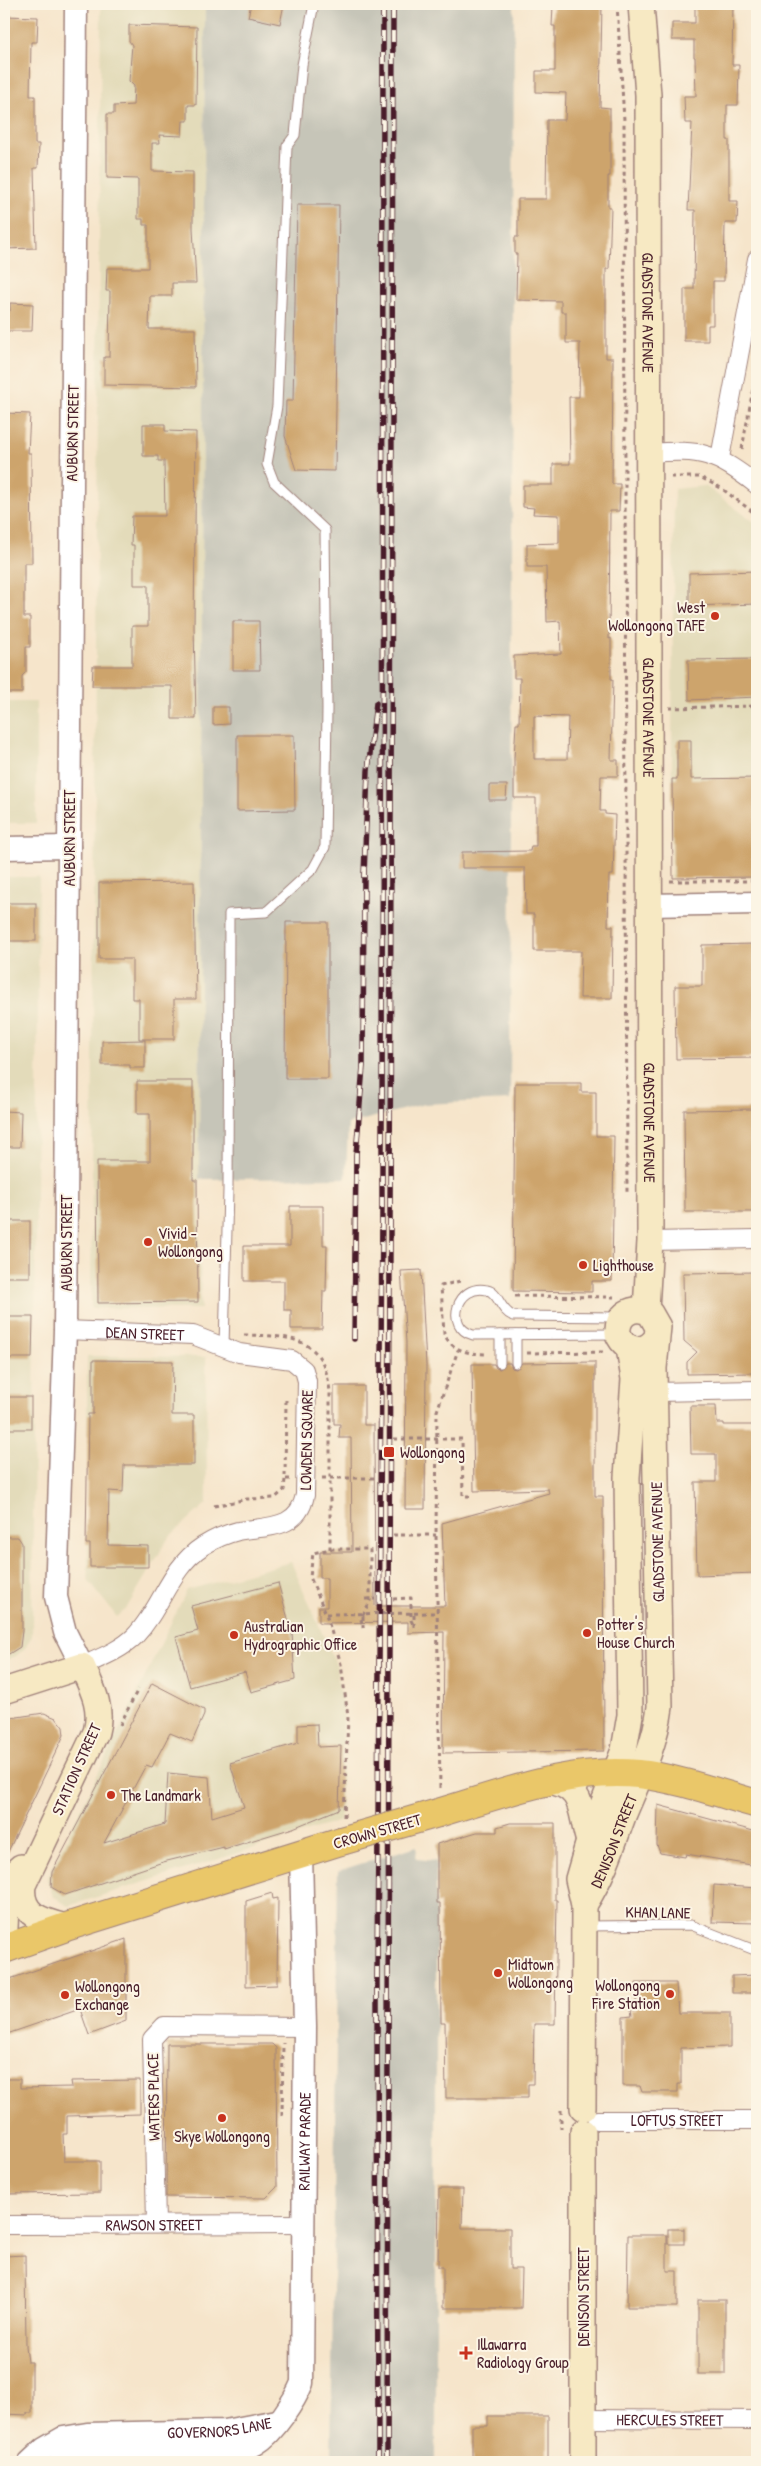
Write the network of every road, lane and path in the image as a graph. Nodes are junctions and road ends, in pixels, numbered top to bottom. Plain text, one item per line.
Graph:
1 (76, 4) edge
2 (314, 4) edge
3 (618, 4) edge
4 (641, 4) edge
5 (757, 259) edge
6 (757, 367) edge
7 (742, 449) dead end
8 (650, 453) junction
9 (720, 458) junction
10 (671, 478) dead end
11 (726, 482) dead end
12 (757, 485) edge
13 (721, 488) junction
14 (757, 515) edge
15 (757, 706) edge
16 (669, 708) dead end
17 (69, 847) junction
18 (4, 848) edge
19 (664, 880) dead end
20 (757, 881) edge
21 (757, 904) edge
22 (649, 905) junction
23 (627, 1194) dead end
24 (757, 1240) edge
25 (650, 1241) junction
26 (515, 1296) dead end
27 (646, 1310) junction
28 (618, 1329) junction
29 (65, 1330) junction
30 (500, 1335) junction
31 (516, 1335) junction
32 (657, 1337) junction
33 (224, 1347) junction
34 (516, 1358) joint
35 (500, 1359) joint
36 (645, 1388) junction
37 (757, 1390) edge
38 (394, 1438) dead end
39 (436, 1438) junction
40 (306, 1478) junction
41 (376, 1478) dead end
42 (285, 1479) dead end
43 (474, 1496) dead end
44 (214, 1506) dead end
45 (393, 1535) dead end
46 (436, 1535) junction
47 (364, 1598) dead end
48 (370, 1599) junction
49 (375, 1599) dead end
50 (393, 1599) dead end
51 (437, 1613) junction
52 (326, 1614) junction
53 (363, 1614) junction
54 (414, 1614) junction
55 (82, 1666) junction
56 (4, 1691) edge
57 (627, 1773) junction
58 (548, 1781) junction
59 (439, 1801) junction
60 (757, 1804) edge
61 (342, 1830) junction
62 (589, 1841) junction
63 (301, 1854) junction
64 (35, 1857) junction
65 (584, 1915) junction
66 (66, 1927) junction
67 (4, 1938) edge
68 (4, 1949) edge
69 (757, 1951) edge
70 (305, 2027) junction
71 (757, 2120) edge
72 (577, 2121) junction
73 (156, 2224) junction
74 (304, 2224) junction
75 (4, 2225) edge
76 (582, 2420) junction
77 (757, 2420) edge
78 (277, 2421) junction
79 (187, 2457) edge
80 (30, 2462) edge
81 (61, 2462) edge
82 (583, 2462) edge

1 - 17 street, AUBURN STREET
2 - 33 lane
3 - 23 path
4 - 8 main road, GLADSTONE AVENUE
5 - 9 street
6 - 7 path
8 - 9 street
8 - 22 main road, GLADSTONE AVENUE
9 - 12 street
10 - 13 path
11 - 13 path
13 - 14 path
15 - 16 path
17 - 18 street
17 - 29 street, AUBURN STREET
19 - 20 path
21 - 22 street
22 - 25 main road, GLADSTONE AVENUE
24 - 25 street
25 - 27 main road, GLADSTONE AVENUE
26 - 28 path
27 - 28 main road
27 - 32 main road
28 - 30 lane
28 - 31 lane
28 - 32 main road
28 - 34 path
28 - 36 main road, GLADSTONE AVENUE
29 - 33 street, DEAN STREET
29 - 55 street, AUBURN STREET
30 - 31 lane
30 - 35 lane
31 - 34 lane
32 - 36 main road, GLADSTONE AVENUE
33 - 40 street, LOWDEN SQUARE
35 - 39 path
36 - 37 street
36 - 57 main road, GLADSTONE AVENUE
38 - 39 path
39 - 43 path
39 - 46 path
40 - 41 path
40 - 55 street, LOWDEN SQUARE
42 - 44 path
45 - 46 path
46 - 51 path
47 - 48 path
48 - 49 path
48 - 52 path
48 - 53 path, bridge
50 - 54 path
51 - 54 path, bridge
51 - 59 path
52 - 53 path, bridge
52 - 61 path
53 - 54 path, bridge
55 - 56 main road
55 - 64 main road, STATION STREET
57 - 58 main road, CROWN STREET
57 - 60 main road, CROWN STREET
57 - 62 main road, DENISON STREET
57 - 65 main road, DENISON STREET
58 - 59 main road, CROWN STREET
58 - 62 main road
59 - 61 main road, CROWN STREET, bridge
61 - 63 main road, CROWN STREET
62 - 65 main road, DENISON STREET
63 - 66 main road, CROWN STREET
63 - 70 street, RAILWAY PARADE
64 - 66 main road, STATION STREET
64 - 67 main road, STATION STREET
65 - 69 lane, KHAN LANE
65 - 72 main road, DENISON STREET
66 - 68 main road, CROWN STREET
70 - 73 street, WATERS PLACE
70 - 74 street, RAILWAY PARADE
71 - 72 street, LOFTUS STREET
72 - 76 main road, DENISON STREET
73 - 74 street, RAWSON STREET
73 - 75 street, RAWSON STREET
74 - 78 street, RAILWAY PARADE
76 - 77 street, HERCULES STREET
76 - 82 main road, DENISON STREET
78 - 79 street, GOVERNORS LANE
78 - 80 street, GOVERNORS LANE
79 - 81 street, GOVERNORS LANE

